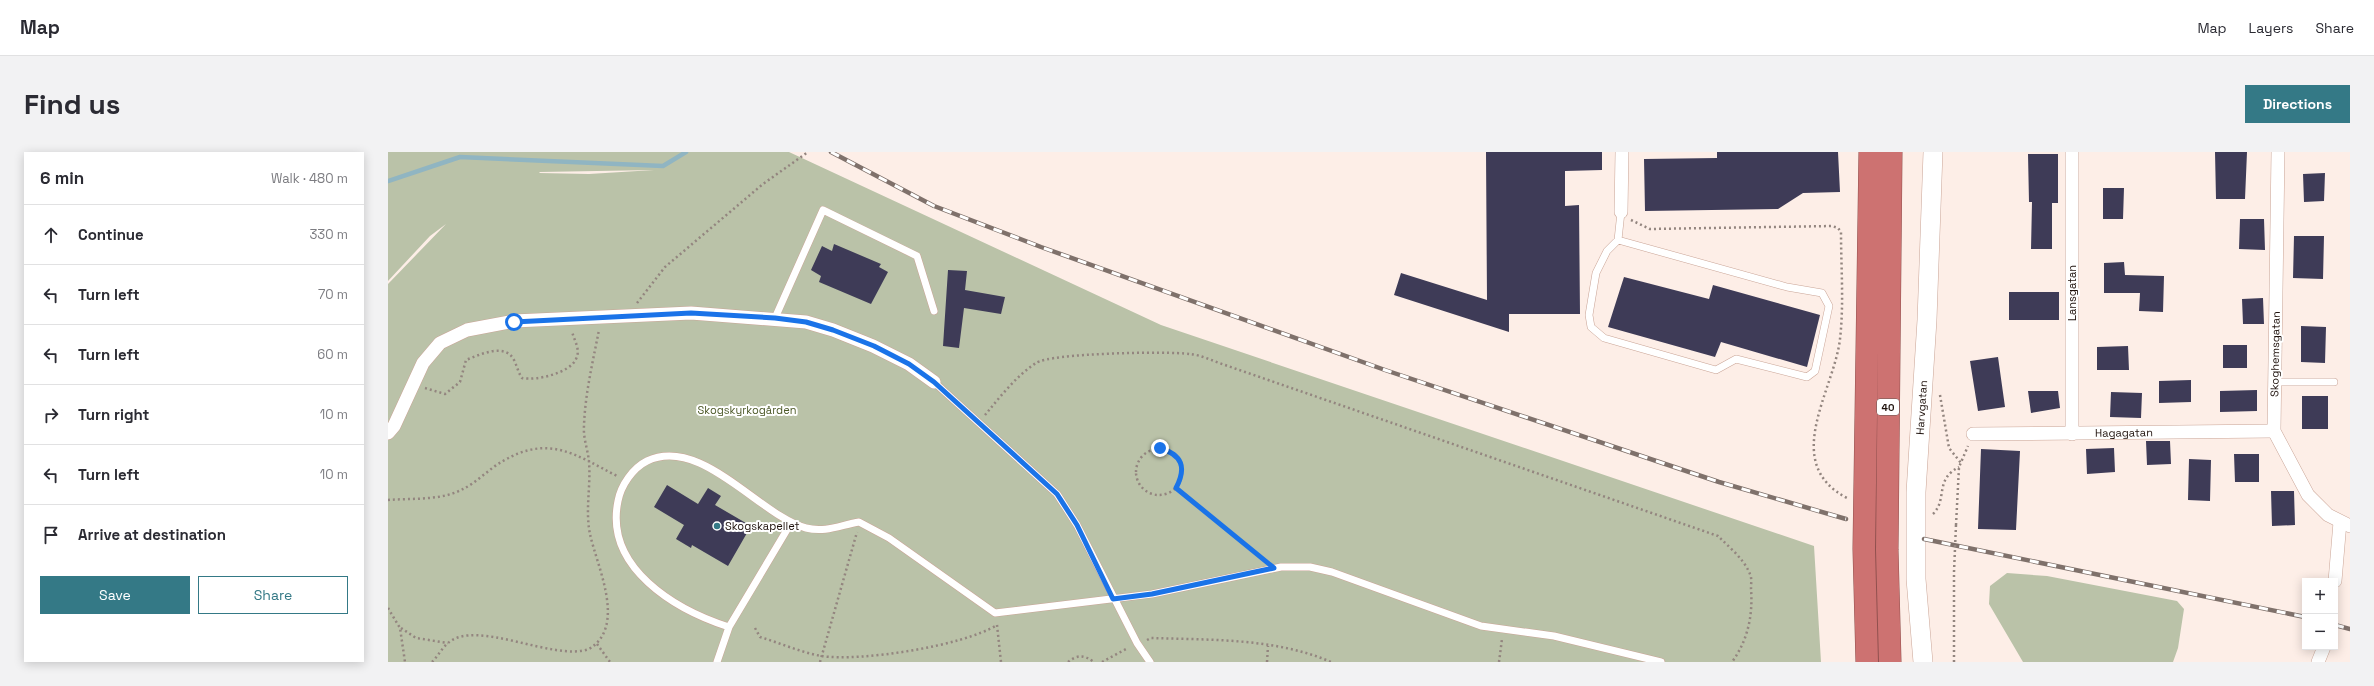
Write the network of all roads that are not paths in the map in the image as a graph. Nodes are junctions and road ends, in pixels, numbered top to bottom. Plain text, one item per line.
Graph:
1 (1622, 152) edge
2 (1870, 152) edge
3 (1891, 152) edge
4 (1933, 152) edge
5 (2072, 152) edge
6 (2278, 152) edge
7 (1622, 212) joint
8 (1618, 240) junction
9 (934, 311) dead end
10 (775, 318) junction
11 (934, 382) joint
12 (2275, 382) junction
13 (2334, 382) dead end
14 (2274, 431) junction
15 (388, 433) edge
16 (1973, 434) road end
17 (2072, 434) junction
18 (791, 523) junction
19 (2345, 524) edge
20 (2336, 578) edge
21 (1113, 599) junction
22 (729, 627) junction
23 (2323, 650) edge
24 (717, 662) edge
25 (1150, 662) edge
26 (1661, 662) edge
27 (1867, 662) edge
28 (1890, 662) edge
29 (1923, 662) edge
30 (2318, 662) edge

1 - 7 street
2 - 27 highway, 40
3 - 28 highway, 40
4 - 29 street, Harvgatan
5 - 17 street, Lansgatan
6 - 12 street, Skoghemsgatan
7 - 8 lane
8 - 8 lane
9 - 10 lane
10 - 11 street
10 - 15 street
11 - 21 lane
12 - 13 lane
12 - 14 street, Skoghemsgatan
14 - 17 street, Hagagatan
14 - 19 street, Skoghemsgatan
16 - 17 street, Hagagatan
18 - 21 lane
18 - 22 lane
18 - 22 lane
19 - 20 street
21 - 25 lane
21 - 26 lane
22 - 24 lane
23 - 30 street

